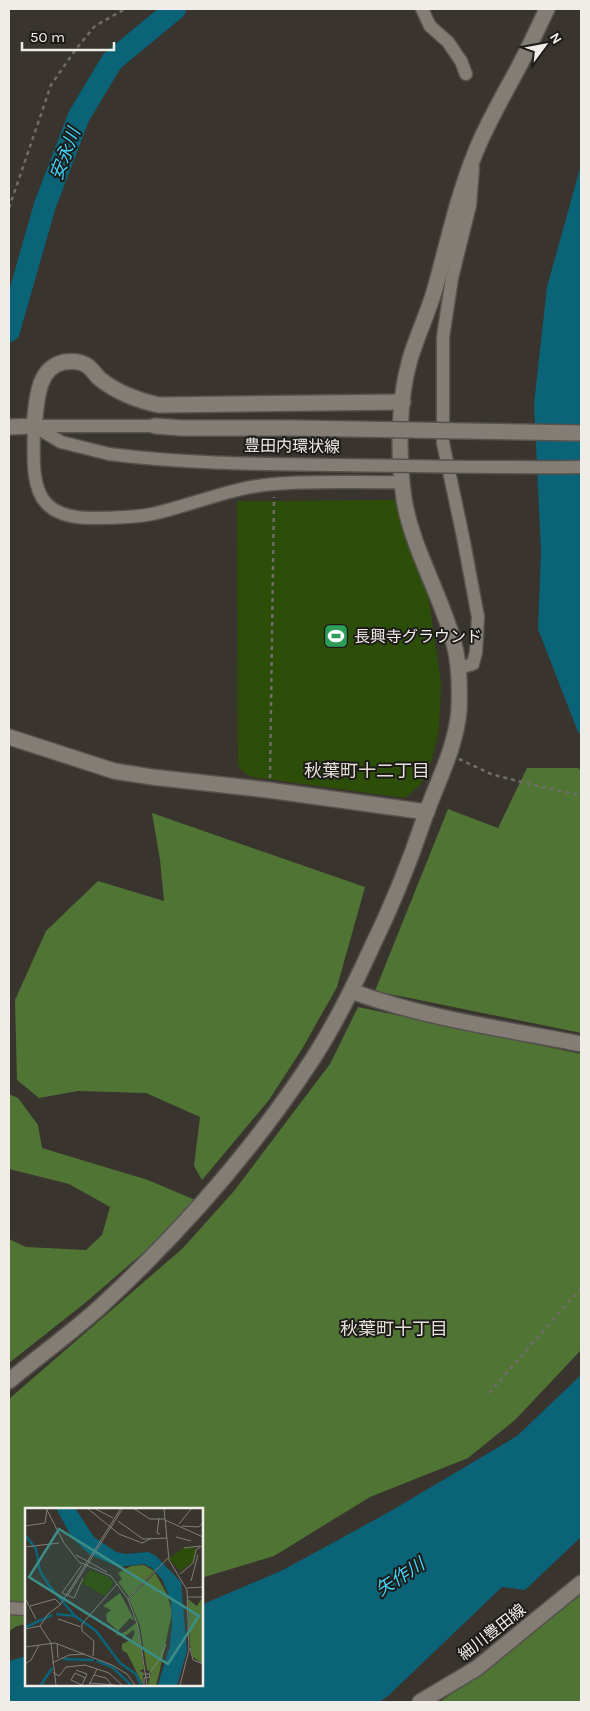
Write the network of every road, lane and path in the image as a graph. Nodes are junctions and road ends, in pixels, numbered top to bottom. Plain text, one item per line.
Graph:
1 (125, 9) edge
2 (422, 9) edge
3 (547, 9) edge
4 (466, 74) dead end
5 (474, 156) junction
6 (9, 195) edge
7 (12, 199) junction
8 (9, 208) edge
9 (403, 402) junction
10 (34, 426) junction
11 (155, 426) joint
12 (9, 427) edge
13 (581, 433) edge
14 (581, 467) edge
15 (403, 482) junction
16 (274, 491) dead end
17 (459, 668) junction
18 (9, 736) edge
19 (449, 754) junction
20 (271, 766) dead end
21 (581, 795) edge
22 (427, 812) junction
23 (351, 991) junction
24 (581, 1044) edge
25 (581, 1288) edge
26 (9, 1381) edge
27 (489, 1393) dead end
28 (581, 1583) edge
29 (9, 1608) edge
30 (25, 1609) edge
31 (420, 1702) edge

1 - 7 path
2 - 4 street
3 - 5 street
5 - 9 street
5 - 17 street
6 - 7 path
7 - 8 path
9 - 10 street
9 - 15 street
10 - 11 street
10 - 12 street
10 - 14 street, 豊田内環状線, bridge
10 - 15 street
11 - 13 street, 豊田内環状線, bridge
15 - 17 street
16 - 20 path
17 - 19 street
18 - 22 street
19 - 21 path
19 - 22 street
22 - 23 street
23 - 24 street
23 - 26 street
25 - 27 path
28 - 31 street, 細川豊田線
29 - 30 street

